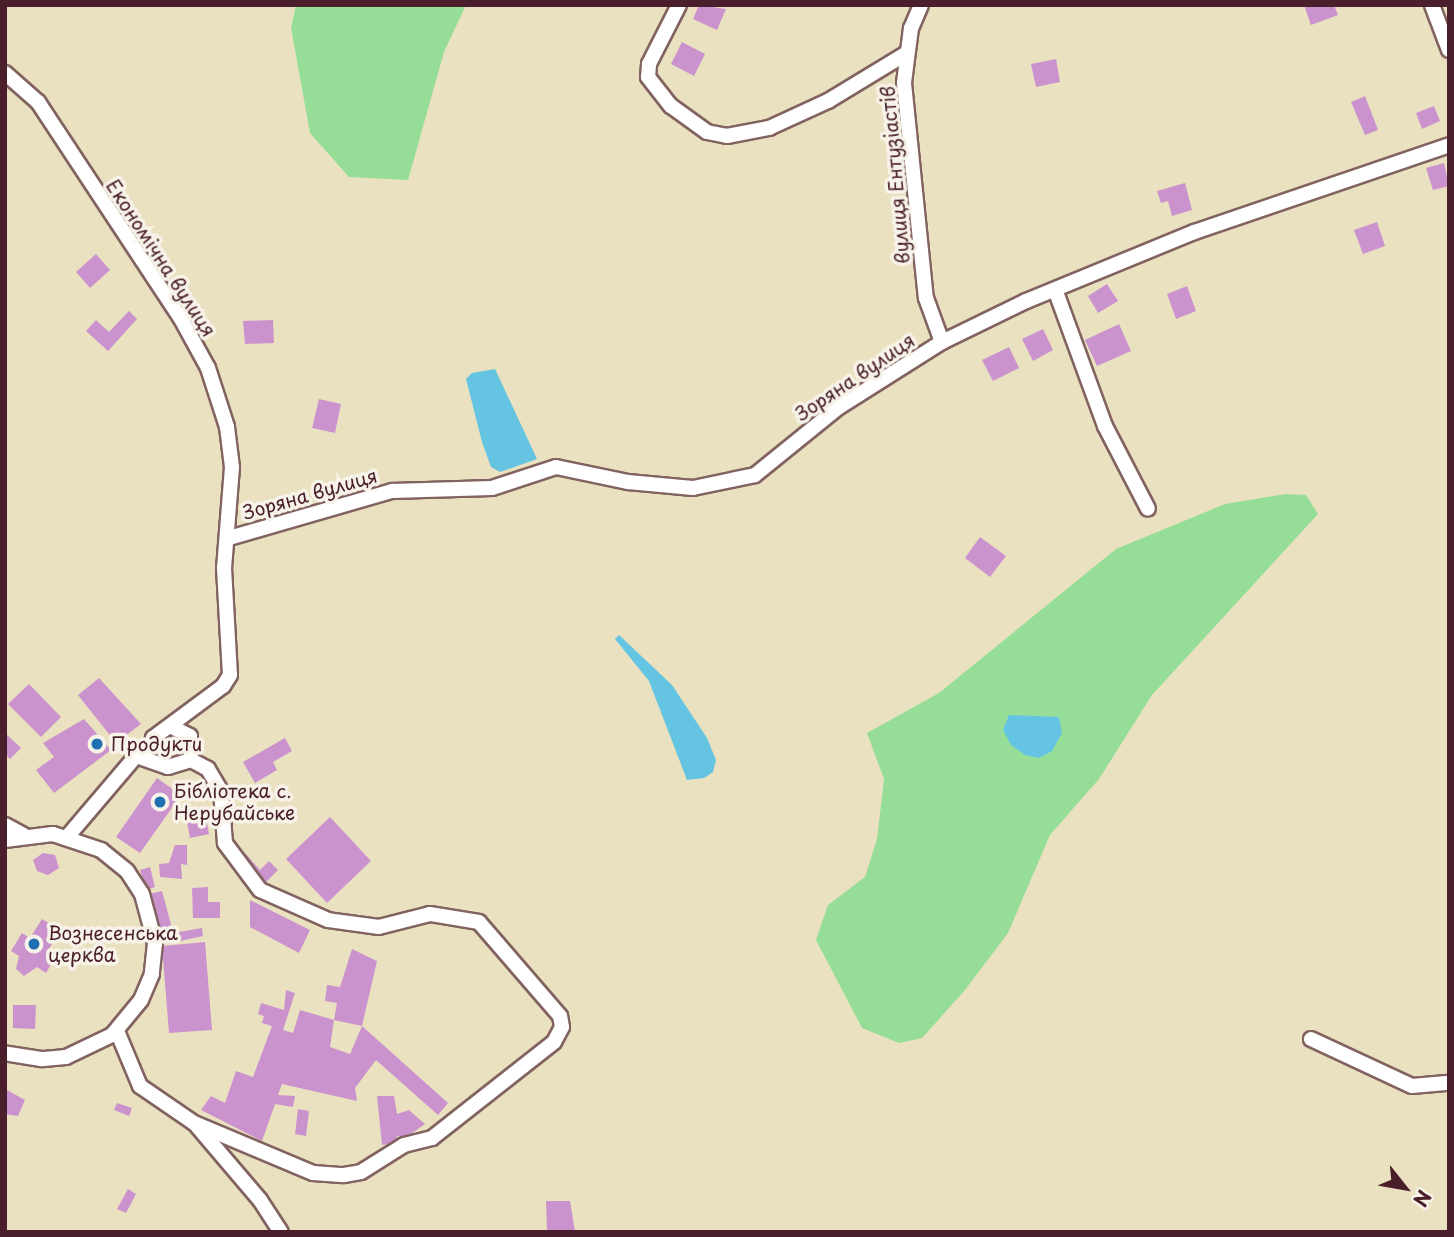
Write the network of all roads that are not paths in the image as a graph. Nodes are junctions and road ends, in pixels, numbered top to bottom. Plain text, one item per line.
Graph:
1 (679, 5) edge
2 (920, 5) edge
3 (1432, 5) edge
4 (1449, 50) edge
5 (906, 53) junction
6 (5, 73) edge
7 (1449, 145) edge
8 (1056, 292) junction
9 (942, 342) junction
10 (1148, 509) dead end
11 (229, 538) junction
12 (172, 727) junction
13 (152, 753) junction
14 (191, 760) junction
15 (5, 825) edge
16 (24, 835) junction
17 (68, 836) junction
18 (5, 840) edge
19 (117, 1031) junction
20 (1311, 1039) dead end
21 (5, 1053) edge
22 (1449, 1083) edge
23 (194, 1123) junction
24 (281, 1232) edge

1 - 5 street
2 - 5 street, вулиця Ентузіастів
3 - 4 street
5 - 9 street, вулиця Ентузіастів
6 - 11 street, Економічна вулиця
7 - 8 street, Зоряна вулиця
8 - 9 street, Зоряна вулиця
8 - 10 street
9 - 11 street, Зоряна вулиця
11 - 12 street, Економічна вулиця
12 - 13 street, Економічна вулиця
12 - 14 street
13 - 14 street
13 - 17 street
14 - 23 street
15 - 16 street
16 - 17 street
16 - 18 street
17 - 19 street
19 - 21 street
19 - 23 street
20 - 22 street
23 - 24 street

